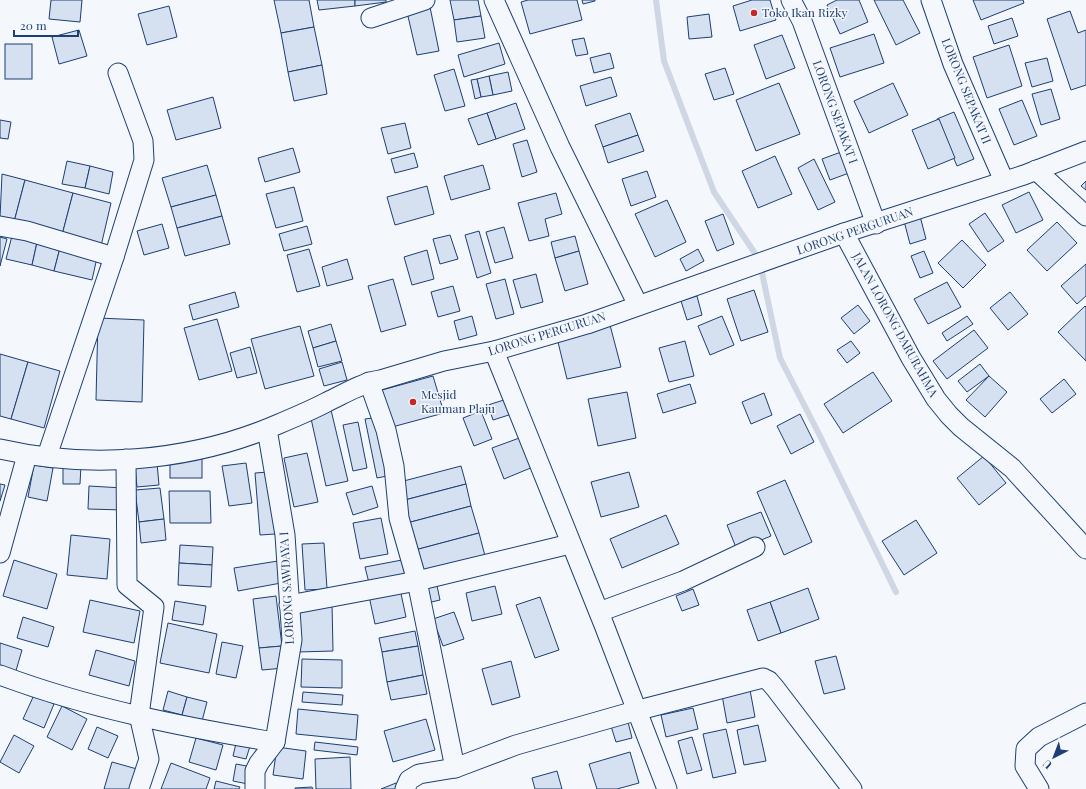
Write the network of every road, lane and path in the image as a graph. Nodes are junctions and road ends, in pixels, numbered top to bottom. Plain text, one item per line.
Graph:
1 (425, 0) edge
2 (494, 0) edge
3 (791, 0) edge
4 (931, 0) edge
5 (371, 18) dead end
6 (118, 73) dead end
7 (1086, 151) edge
8 (1036, 170) junction
9 (1004, 181) junction
10 (1086, 216) edge
11 (876, 224) junction
12 (0, 226) edge
13 (844, 233) junction
14 (114, 258) junction
15 (638, 305) junction
16 (494, 351) junction
17 (369, 382) junction
18 (267, 429) junction
19 (0, 449) edge
20 (26, 455) junction
21 (47, 456) junction
22 (126, 459) junction
23 (570, 544) junction
24 (756, 547) dead end
25 (1086, 549) edge
26 (0, 553) edge
27 (417, 581) junction
28 (289, 605) junction
29 (599, 612) junction
30 (0, 675) edge
31 (636, 711) junction
32 (1086, 713) edge
33 (139, 715) junction
34 (275, 742) junction
35 (455, 768) junction
36 (139, 789) edge
37 (255, 789) edge
38 (405, 789) edge
39 (666, 789) edge
40 (852, 789) edge
41 (1039, 789) edge

1 - 5 street
2 - 15 street
3 - 11 street, LORONG SEPAKAT I
4 - 9 street, LORONG SEPAKAT II
6 - 14 street
7 - 8 street, LORONG PERGURUAN
8 - 9 street, LORONG PERGURUAN
8 - 10 street
9 - 11 street, LORONG PERGURUAN
11 - 13 street, LORONG PERGURUAN
12 - 14 street
13 - 15 street, LORONG PERGURUAN
13 - 25 street, JALAN LORONG DARURAHMA
14 - 21 street
15 - 16 street, LORONG PERGURUAN
16 - 17 street, LORONG PERGURUAN
16 - 23 street
17 - 18 street, LORONG PERGURUAN
17 - 27 street
18 - 22 street, LORONG PERGURUAN
18 - 28 street, LORONG SAWDAYA I
19 - 20 street, LORONG PERGURUAN
20 - 21 street, LORONG PERGURUAN
20 - 26 street
21 - 22 street, LORONG PERGURUAN
22 - 33 street
23 - 27 street
23 - 29 street
24 - 29 street
27 - 28 street
27 - 35 street
28 - 34 street, LORONG SAWDAYA I
29 - 31 street
30 - 33 street
31 - 35 street
31 - 39 street
31 - 40 street
32 - 41 street
33 - 34 street
33 - 36 street
34 - 37 street, LORONG SAWDAYA I
35 - 38 street

